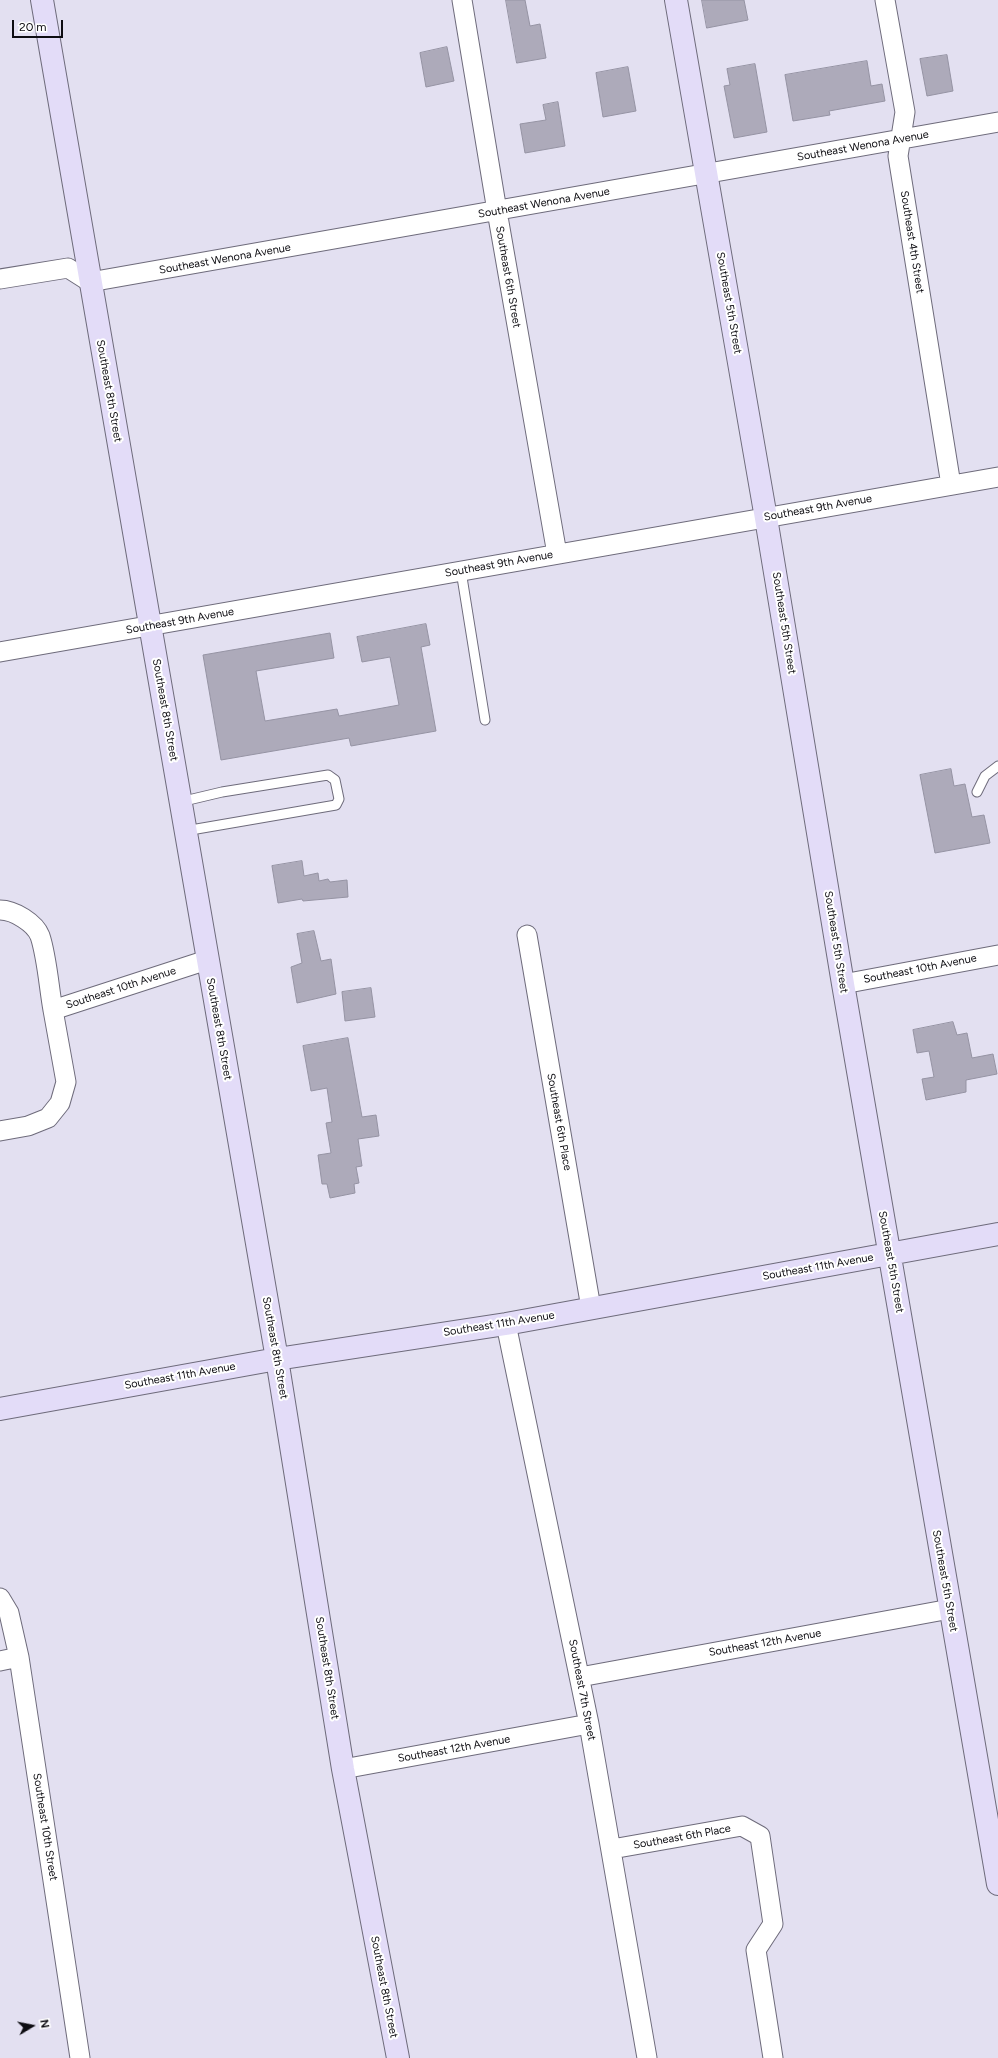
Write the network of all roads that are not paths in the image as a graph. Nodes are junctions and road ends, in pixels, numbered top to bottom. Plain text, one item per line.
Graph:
1 (42, 0) edge
2 (462, 0) edge
3 (676, 0) edge
4 (885, 0) edge
5 (998, 122) edge
6 (902, 139) junction
7 (706, 174) junction
8 (496, 211) junction
9 (0, 279) edge
10 (90, 282) junction
11 (998, 477) edge
12 (951, 485) junction
13 (766, 518) junction
14 (557, 554) junction
15 (461, 571) junction
16 (151, 626) junction
17 (0, 652) edge
18 (485, 720) dead end
19 (998, 766) edge
20 (977, 792) dead end
21 (180, 802) junction
22 (185, 831) junction
23 (0, 910) edge
24 (527, 935) dead end
25 (998, 955) edge
26 (207, 960) junction
27 (842, 984) junction
28 (53, 1010) junction
29 (0, 1131) edge
30 (998, 1234) edge
31 (890, 1254) junction
32 (591, 1308) junction
33 (506, 1324) junction
34 (277, 1359) junction
35 (0, 1408) edge
36 (0, 1598) edge
37 (950, 1609) junction
38 (19, 1657) junction
39 (0, 1661) edge
40 (580, 1678) junction
41 (589, 1724) junction
42 (343, 1769) junction
43 (612, 1849) junction
44 (998, 1884) edge
45 (80, 2058) edge
46 (398, 2058) edge
47 (647, 2058) edge
48 (773, 2058) edge

1 - 10 street, Southeast 8th Street
2 - 8 street, Southeast 6th Street
3 - 7 street, Southeast 5th Street
4 - 6 street, Southeast 4th Street
5 - 6 street, Southeast Wenona Avenue
6 - 7 street, Southeast Wenona Avenue
6 - 12 street, Southeast 4th Street
7 - 8 street, Southeast Wenona Avenue
7 - 13 street, Southeast 5th Street
8 - 10 street, Southeast Wenona Avenue
8 - 14 street, Southeast 6th Street
9 - 10 street
10 - 16 street, Southeast 8th Street
11 - 12 street, Southeast 9th Avenue
12 - 13 street, Southeast 9th Avenue
13 - 14 street, Southeast 9th Avenue
13 - 27 street, Southeast 5th Street
14 - 15 street, Southeast 9th Avenue
15 - 16 street, Southeast 9th Avenue
15 - 18 lane
16 - 17 street, Southeast 9th Avenue
16 - 21 street, Southeast 8th Street
19 - 20 lane
21 - 22 street, Southeast 8th Street
21 - 22 lane
22 - 26 street, Southeast 8th Street
23 - 28 street
24 - 32 street, Southeast 6th Place
25 - 27 street, Southeast 10th Avenue
26 - 28 street, Southeast 10th Avenue
26 - 34 street, Southeast 8th Street
27 - 31 street, Southeast 5th Street
28 - 29 street, Southeast 10th Avenue
30 - 31 street, Southeast 11th Avenue
31 - 32 street, Southeast 11th Avenue
31 - 37 street, Southeast 5th Street
32 - 33 street, Southeast 11th Avenue
33 - 34 street, Southeast 11th Avenue
33 - 40 street, Southeast 7th Street
34 - 35 street, Southeast 11th Avenue
34 - 42 street, Southeast 8th Street
36 - 38 street, Southeast 10th Street
37 - 40 street, Southeast 12th Avenue
37 - 44 street, Southeast 5th Street
38 - 39 street
38 - 45 street, Southeast 10th Street
40 - 41 street, Southeast 7th Street
41 - 42 street, Southeast 12th Avenue
41 - 43 street, Southeast 7th Street
42 - 46 street, Southeast 8th Street
43 - 47 street, Southeast 7th Street
43 - 48 street, Southeast 6th Place

